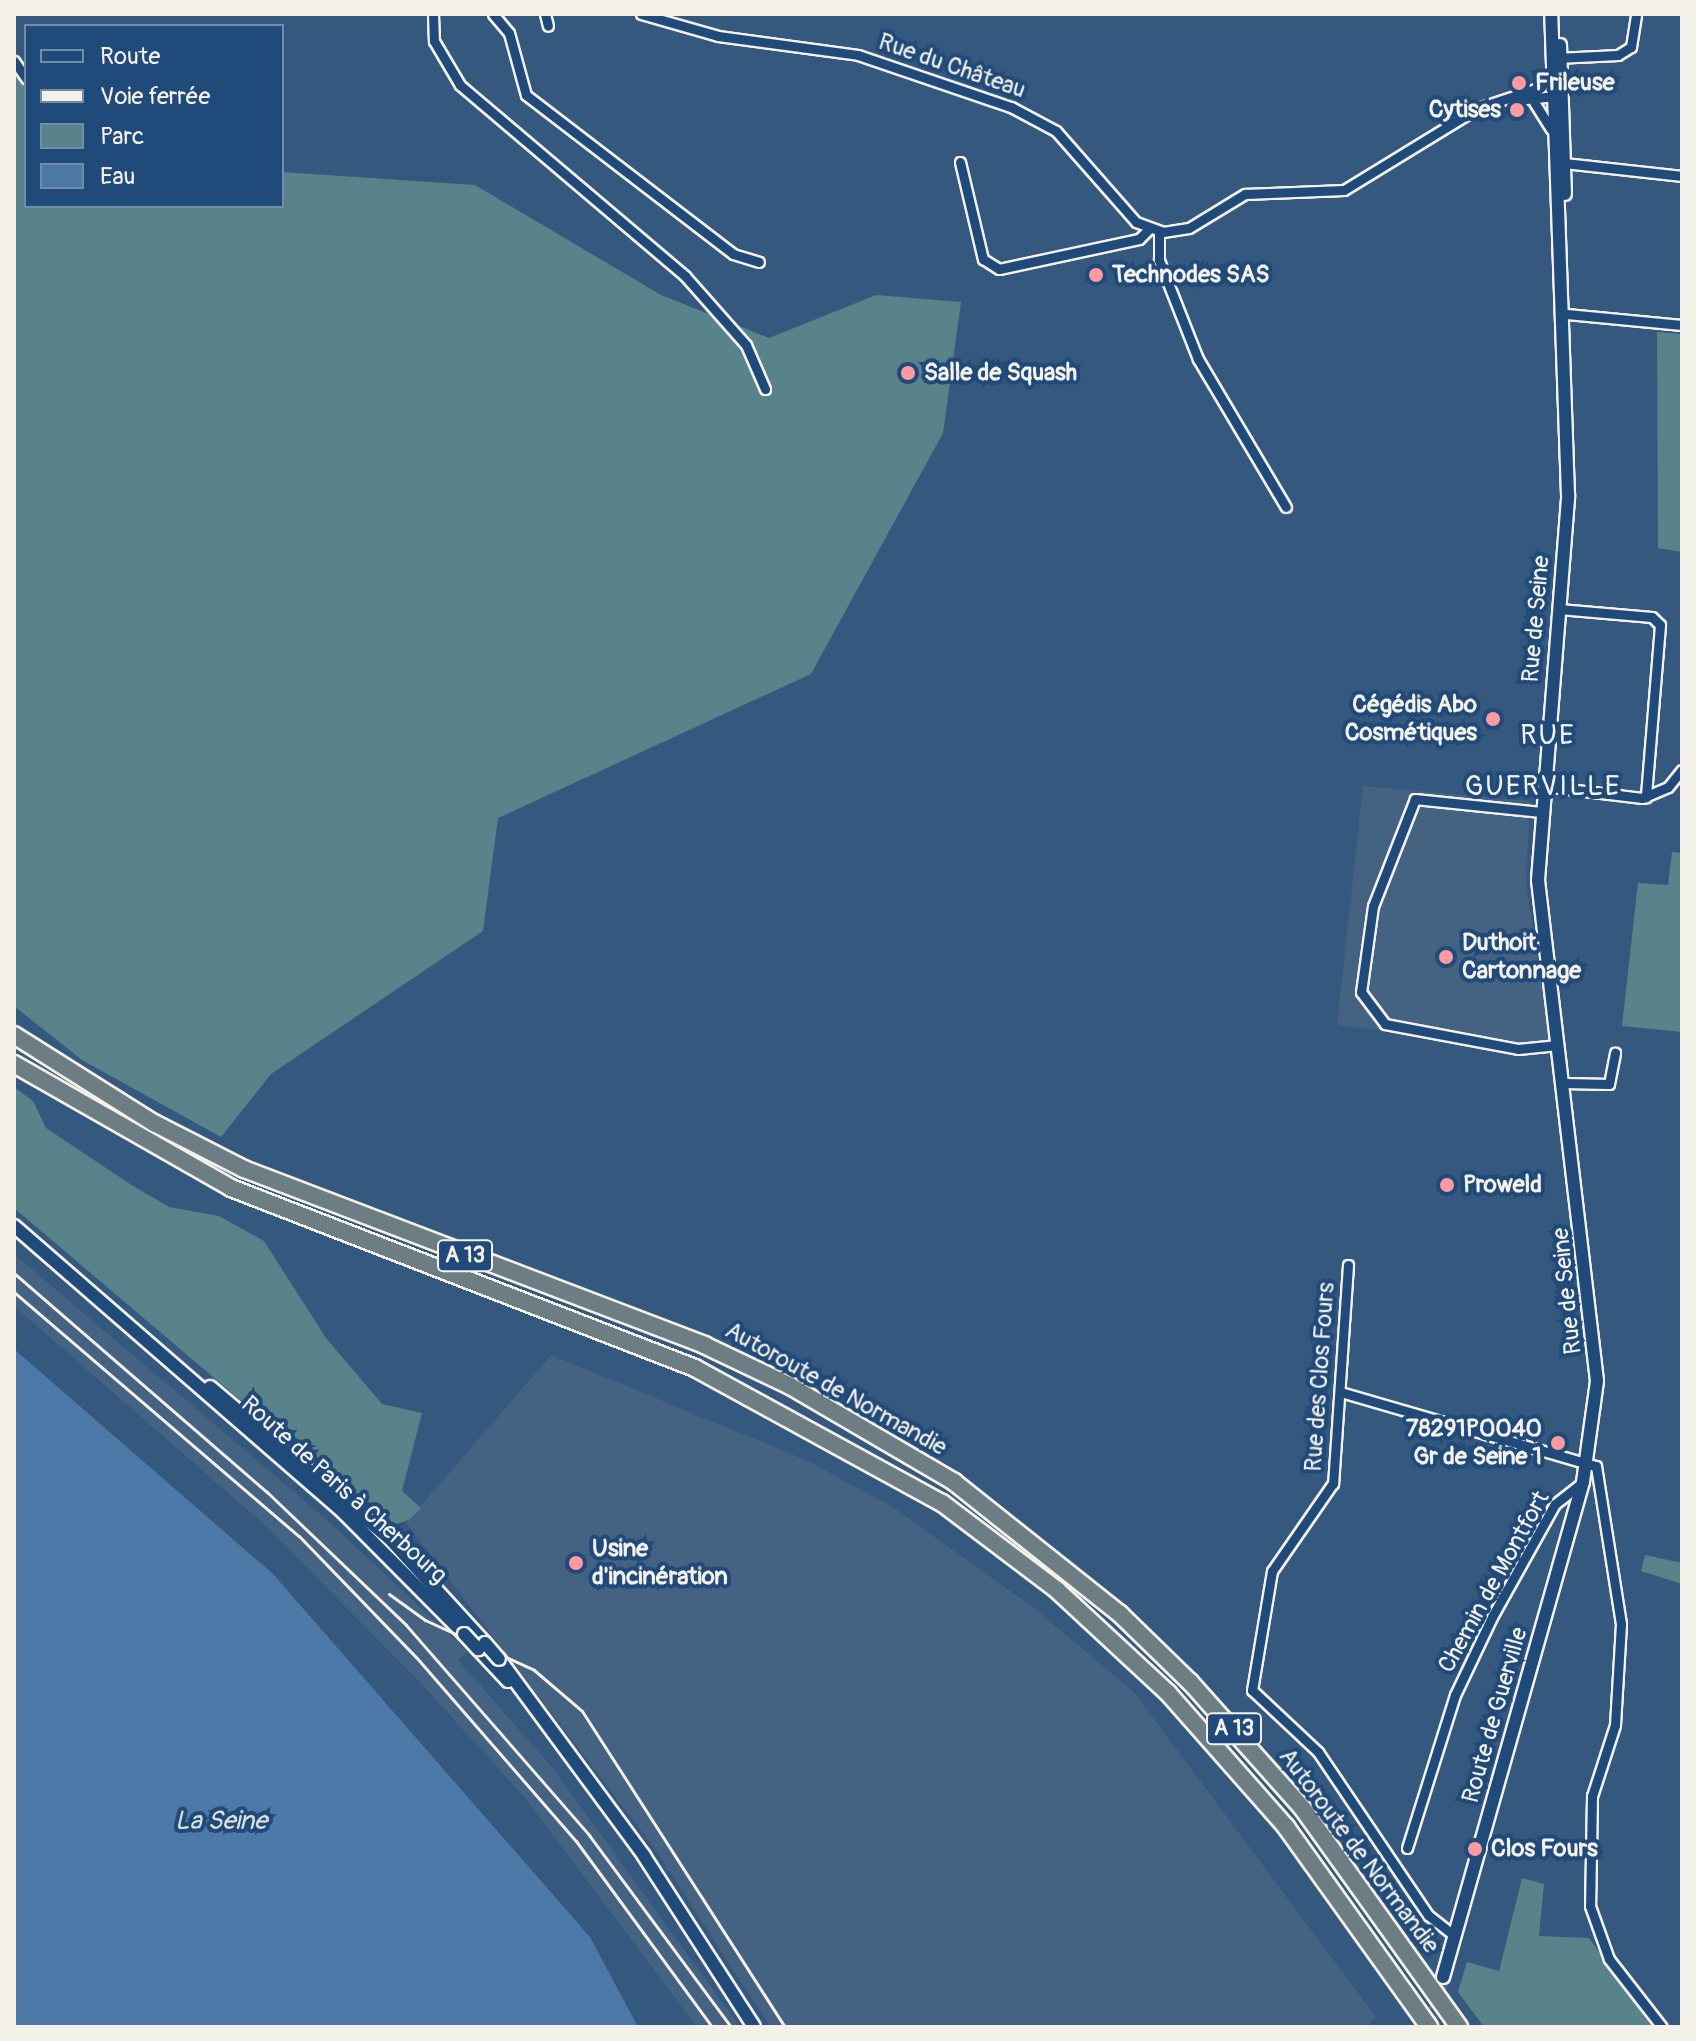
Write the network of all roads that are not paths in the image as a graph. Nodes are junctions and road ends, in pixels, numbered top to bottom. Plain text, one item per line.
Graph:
1 (433, 14) edge
2 (493, 14) edge
3 (545, 14) edge
4 (641, 14) edge
5 (1553, 14) edge
6 (1636, 14) edge
7 (548, 26) dead end
8 (1556, 62) junction
9 (1533, 91) junction
10 (1558, 95) junction
11 (1505, 100) junction
12 (1527, 100) junction
13 (1555, 144) junction
14 (960, 162) dead end
15 (1564, 163) junction
16 (1682, 176) edge
17 (1154, 230) junction
18 (1564, 251) junction
19 (759, 262) dead end
20 (1566, 314) junction
21 (1682, 325) edge
22 (765, 389) dead end
23 (1286, 507) dead end
24 (1559, 609) junction
25 (1682, 770) edge
26 (1543, 786) junction
27 (1646, 797) junction
28 (1541, 812) junction
29 (14, 1035) edge
30 (1558, 1045) junction
31 (1615, 1053) dead end
32 (14, 1064) edge
33 (1564, 1083) junction
34 (14, 1226) edge
35 (1348, 1265) dead end
36 (157, 1349) junction
37 (1344, 1393) junction
38 (1588, 1464) junction
39 (1583, 1482) junction
40 (481, 1646) junction
41 (530, 1703) junction
42 (1407, 1848) dead end
43 (1455, 1936) junction
44 (1443, 1977) tunnel mouth
45 (754, 2027) edge
46 (1429, 2027) edge
47 (1459, 2027) edge
48 (1662, 2027) edge

1 - 22 street
2 - 19 street
3 - 7 street
4 - 17 street, Rue du Château
5 - 8 street
6 - 8 street
8 - 9 street
8 - 10 street
9 - 10 street
9 - 11 street
10 - 12 street
10 - 13 street, Rue de Seine
10 - 15 street
11 - 12 street
11 - 17 street
12 - 13 street
13 - 18 street, Rue de Seine
14 - 17 street
15 - 16 street
15 - 18 street
17 - 23 street
18 - 20 street, Rue de Seine
20 - 21 street
20 - 24 street, Rue de Seine
24 - 26 street, Rue de Seine
24 - 27 street
25 - 27 street
26 - 27 street
26 - 28 street, Rue de Seine
28 - 30 street, Rue de Seine
28 - 30 street
29 - 47 highway, Autoroute de Normandie / A 13
30 - 33 street, Rue de Seine
31 - 33 street
32 - 46 highway, Autoroute de Normandie / A 13
33 - 38 street, Rue de Seine
34 - 36 street, Route de Paris à Cherbourg
35 - 37 street, Rue des Clos Fours
36 - 40 street, Route de Paris à Cherbourg, bridge
36 - 40 street, Route de Paris à Cherbourg
37 - 38 street
37 - 43 street, Rue des Clos Fours
38 - 39 street, Route de Guerville
38 - 48 street
39 - 42 street, Chemin de Montfort
39 - 43 street, Route de Guerville
40 - 41 street, Route de Paris à Cherbourg
40 - 41 street, Route de Paris à Cherbourg, bridge
41 - 45 street, Route de Paris à Cherbourg
43 - 44 street, Route de Guerville

